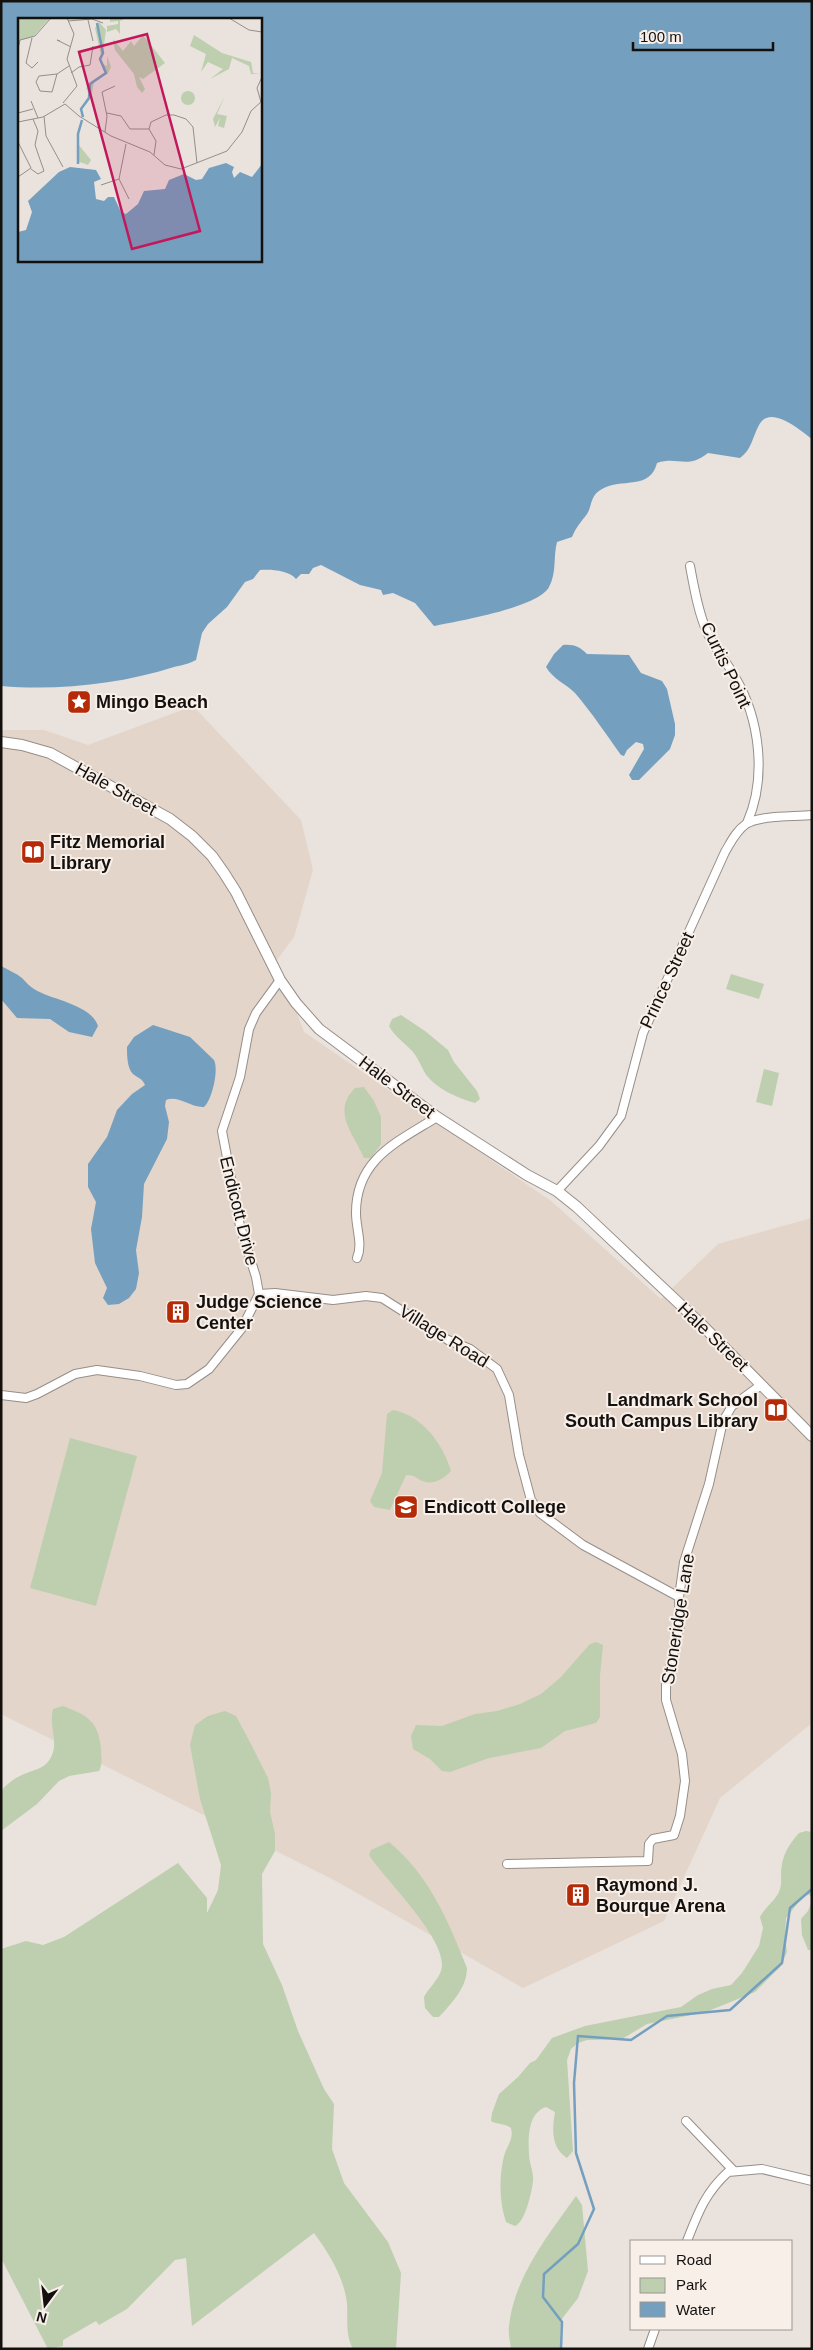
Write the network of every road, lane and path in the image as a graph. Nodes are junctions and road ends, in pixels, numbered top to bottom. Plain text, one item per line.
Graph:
1 (690, 566) dead end
2 (1, 742) edge
3 (812, 815) edge
4 (747, 823) junction
5 (280, 980) junction
6 (437, 1117) junction
7 (557, 1191) junction
8 (357, 1258) dead end
9 (259, 1294) junction
10 (761, 1385) junction
11 (1, 1395) edge
12 (812, 1436) edge
13 (680, 1597) junction
14 (507, 1864) dead end
15 (686, 2121) dead end
16 (733, 2170) junction
17 (812, 2181) edge
18 (687, 2240) edge
19 (655, 2330) edge
20 (648, 2349) edge

1 - 4 street, Curtis Point
2 - 5 main road, Hale Street
3 - 4 street
4 - 7 street, Prince Street
5 - 6 main road, Hale Street
5 - 9 street, Endicott Drive
6 - 7 main road, Hale Street
6 - 8 street
7 - 10 main road, Hale Street
9 - 11 street
9 - 13 street, Village Road
10 - 12 main road, Hale Street
10 - 13 street, Stoneridge Lane
13 - 14 street, Stoneridge Lane
15 - 16 street
16 - 17 street
16 - 18 street
19 - 20 street

